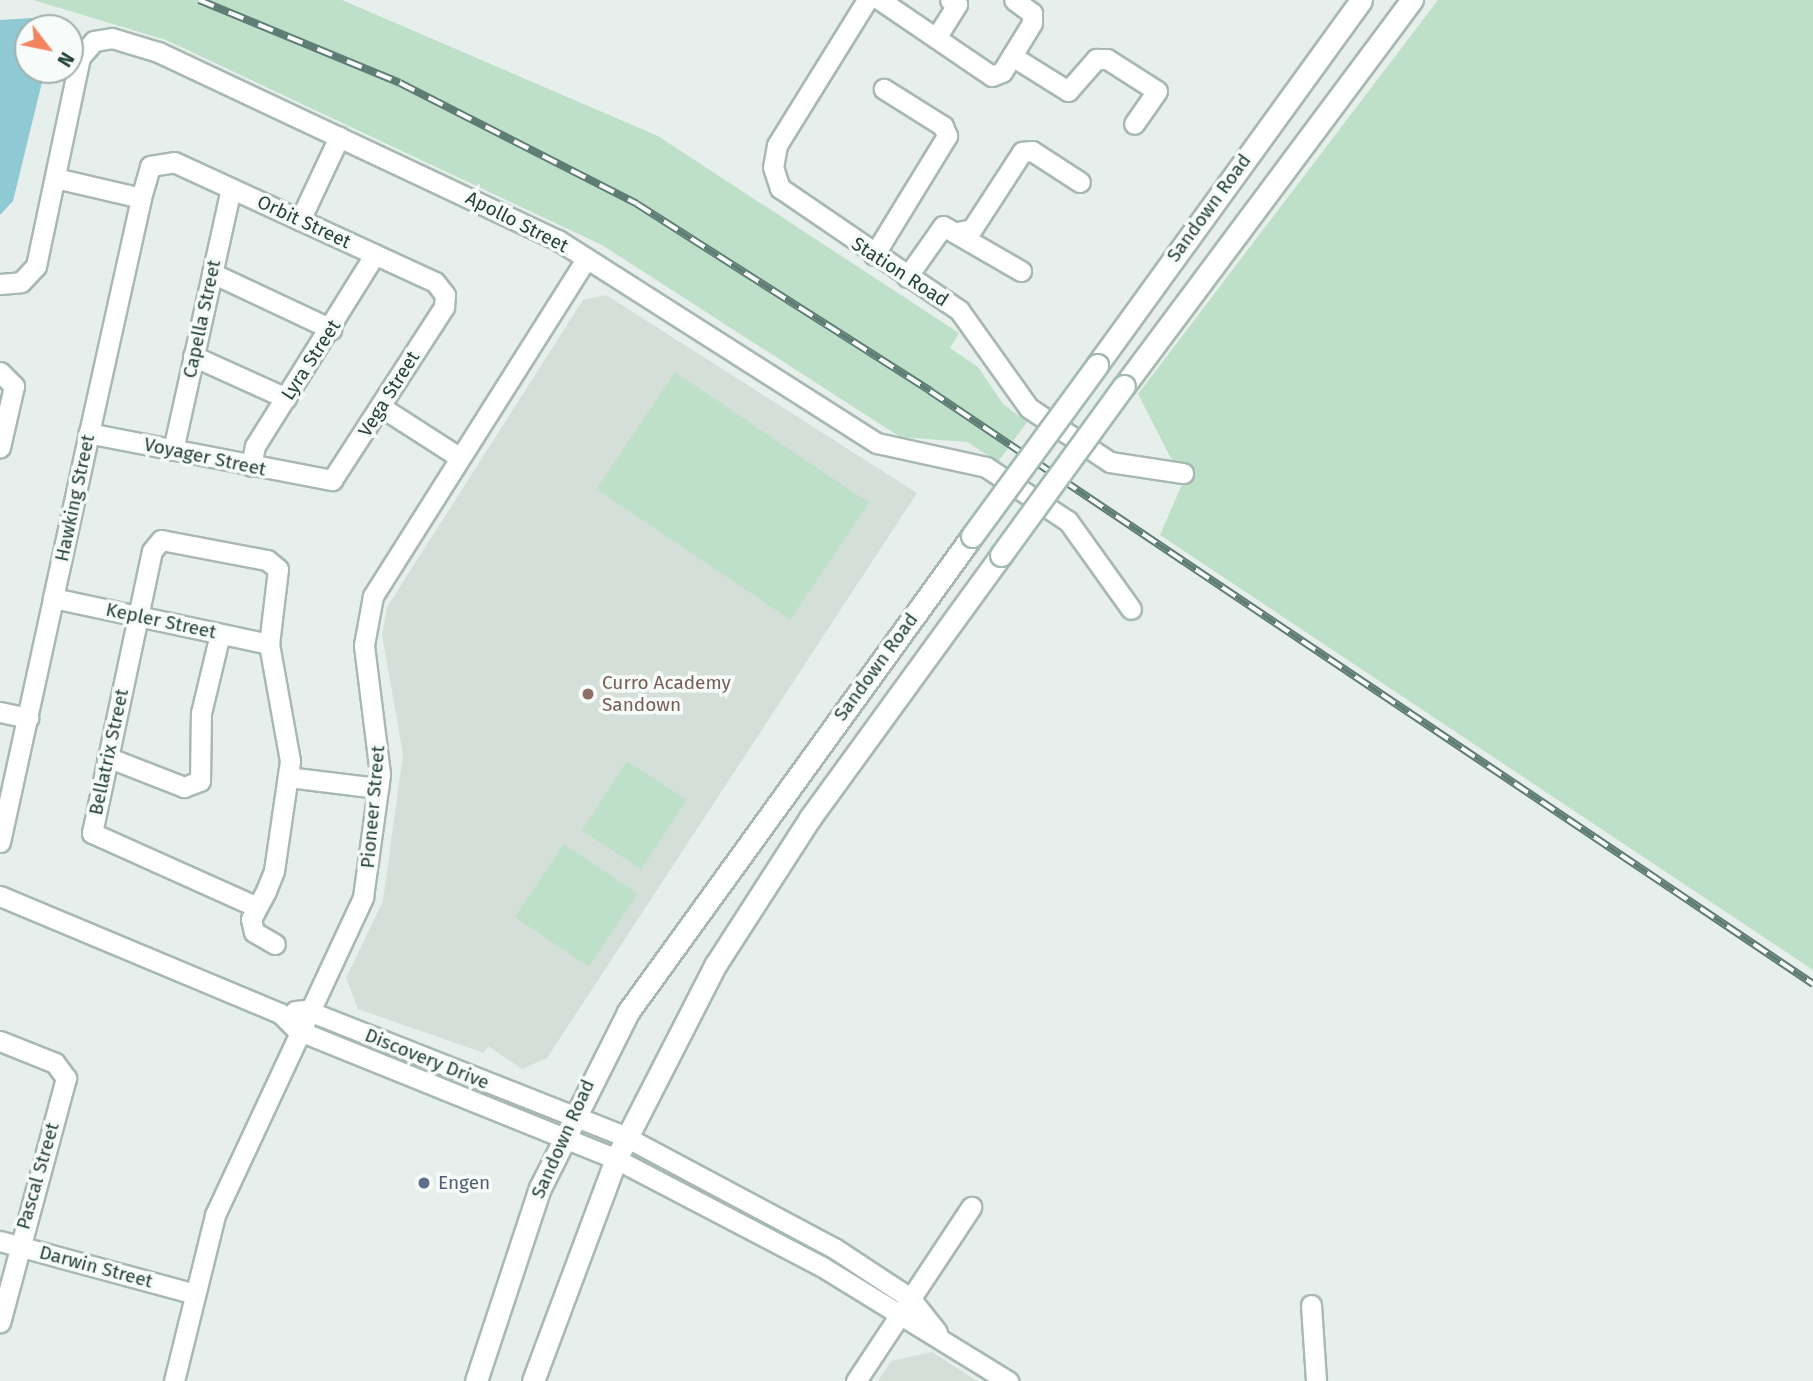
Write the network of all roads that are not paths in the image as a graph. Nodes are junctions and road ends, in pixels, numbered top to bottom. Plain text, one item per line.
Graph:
1 (867, 0) edge
2 (880, 0) edge
3 (950, 0) edge
4 (1014, 0) edge
5 (1361, 0) edge
6 (1412, 0) edge
7 (936, 38) junction
8 (1012, 56) junction
9 (884, 89) dead end
10 (1134, 124) dead end
11 (340, 137) junction
12 (158, 160) joint
13 (55, 178) junction
14 (1080, 182) dead end
15 (231, 188) junction
16 (141, 198) junction
17 (300, 220) junction
18 (958, 232) junction
19 (375, 254) junction
20 (874, 255) junction
21 (586, 258) junction
22 (1021, 271) dead end
23 (212, 273) junction
24 (907, 277) junction
25 (0, 284) edge
26 (445, 295) joint
27 (331, 329) junction
28 (194, 356) junction
29 (3, 373) edge
30 (286, 398) junction
31 (381, 407) junction
32 (89, 433) junction
33 (0, 447) edge
34 (173, 450) junction
35 (459, 457) junction
36 (251, 466) junction
37 (1183, 473) dead end
38 (320, 481) joint
39 (53, 598) junction
40 (1131, 609) dead end
41 (138, 616) junction
42 (220, 634) junction
43 (270, 645) junction
44 (0, 712) edge
45 (28, 718) junction
46 (107, 757) junction
47 (288, 777) junction
48 (378, 788) junction
49 (0, 842) edge
50 (0, 896) edge
51 (257, 907) junction
52 (275, 944) dead end
53 (306, 1010) junction
54 (280, 1013) junction
55 (297, 1030) junction
56 (0, 1041) edge
57 (572, 1116) junction
58 (626, 1137) junction
59 (562, 1138) junction
60 (616, 1159) junction
61 (971, 1207) dead end
62 (9, 1244) edge
63 (192, 1293) junction
64 (910, 1298) junction
65 (1311, 1305) dead end
66 (896, 1318) junction
67 (0, 1322) edge
68 (937, 1332) junction
69 (174, 1381) edge
70 (476, 1381) edge
71 (533, 1381) edge
72 (856, 1381) edge
73 (1008, 1381) edge
74 (1316, 1381) edge

1 - 20 street, Station Road
2 - 7 street
3 - 7 street
4 - 8 street
5 - 57 main road, Sandown Road, bridge
6 - 58 main road, Sandown Road, bridge
7 - 8 street
8 - 10 street
9 - 20 street
11 - 13 street, Apollo Street
11 - 17 street
11 - 21 street, Apollo Street
12 - 15 street, Orbit Street
12 - 16 street, Hawking Street
13 - 16 street
13 - 25 street, Apollo Street
14 - 18 street
15 - 17 street, Orbit Street
15 - 23 street, Capella Street
16 - 32 street, Hawking Street
17 - 19 street, Orbit Street
18 - 22 street
18 - 24 street
19 - 26 street, Orbit Street
19 - 27 street, Lyra Street
20 - 24 street, Station Road
21 - 35 street, Pioneer Street
21 - 40 street, Apollo Street
23 - 27 street
23 - 28 street, Capella Street
24 - 37 street, Station Road
26 - 31 street, Vega Street
27 - 30 street, Lyra Street
28 - 30 street
28 - 34 street, Capella Street
29 - 33 street
30 - 36 street, Lyra Street
31 - 35 street
31 - 38 street, Vega Street
32 - 34 street, Voyager Street
32 - 39 street, Hawking Street
34 - 36 street, Voyager Street
35 - 48 street, Pioneer Street
36 - 38 street, Voyager Street
39 - 41 street, Kepler Street
39 - 45 street, Hawking Street
41 - 42 street, Kepler Street
41 - 43 street, Bellatrix Street
41 - 46 street, Bellatrix Street
42 - 43 street, Kepler Street
42 - 46 street
43 - 47 street
44 - 45 street
45 - 49 street, Hawking Street
46 - 51 street, Bellatrix Street
47 - 48 street
47 - 51 street
48 - 53 street, Pioneer Street
50 - 54 street, Discovery Drive
51 - 52 street
53 - 54 street, Discovery Drive
53 - 55 street, Pioneer Street
53 - 57 street, Discovery Drive
54 - 55 street, Discovery Drive
55 - 59 street, Discovery Drive
55 - 63 street, Pioneer Street
56 - 62 street, Pascal Street
57 - 58 street, Discovery Drive
57 - 59 main road, Sandown Road
58 - 60 main road, Sandown Road
58 - 64 street, Discovery Drive
59 - 60 street, Discovery Drive
59 - 70 main road, Sandown Road
60 - 66 street, Discovery Drive
60 - 71 main road, Sandown Road
61 - 64 street
62 - 63 street, Darwin Street
62 - 67 street, Pascal Street
63 - 69 street, Pioneer Street
64 - 66 street
64 - 68 street, Discovery Drive
65 - 74 street
66 - 68 street, Discovery Drive
66 - 72 street
68 - 73 street

